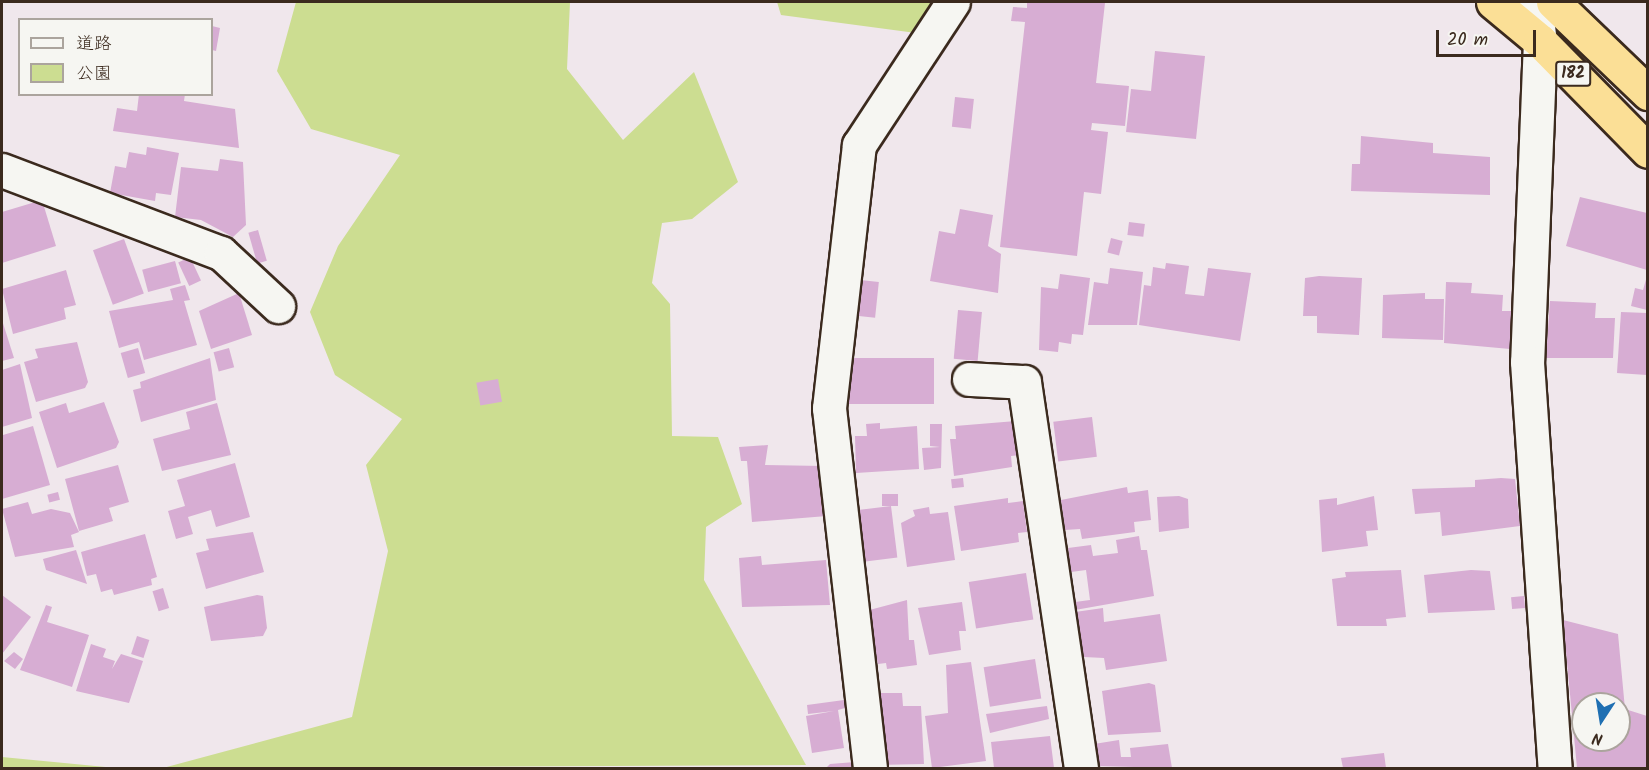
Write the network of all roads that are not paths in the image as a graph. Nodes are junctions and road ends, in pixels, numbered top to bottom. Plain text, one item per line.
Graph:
1 (953, 2) edge
2 (1493, 2) edge
3 (1535, 2) edge
4 (1554, 2) edge
5 (1540, 41) junction
6 (1647, 93) edge
7 (1647, 151) edge
8 (2, 170) edge
9 (278, 306) dead end
10 (969, 379) dead end
11 (870, 768) edge
12 (1081, 768) edge
13 (1555, 768) edge

1 - 11 street
2 - 5 highway, 182
3 - 5 street
4 - 6 highway, 182
5 - 7 highway, 182
5 - 13 street
8 - 9 street
10 - 12 street

